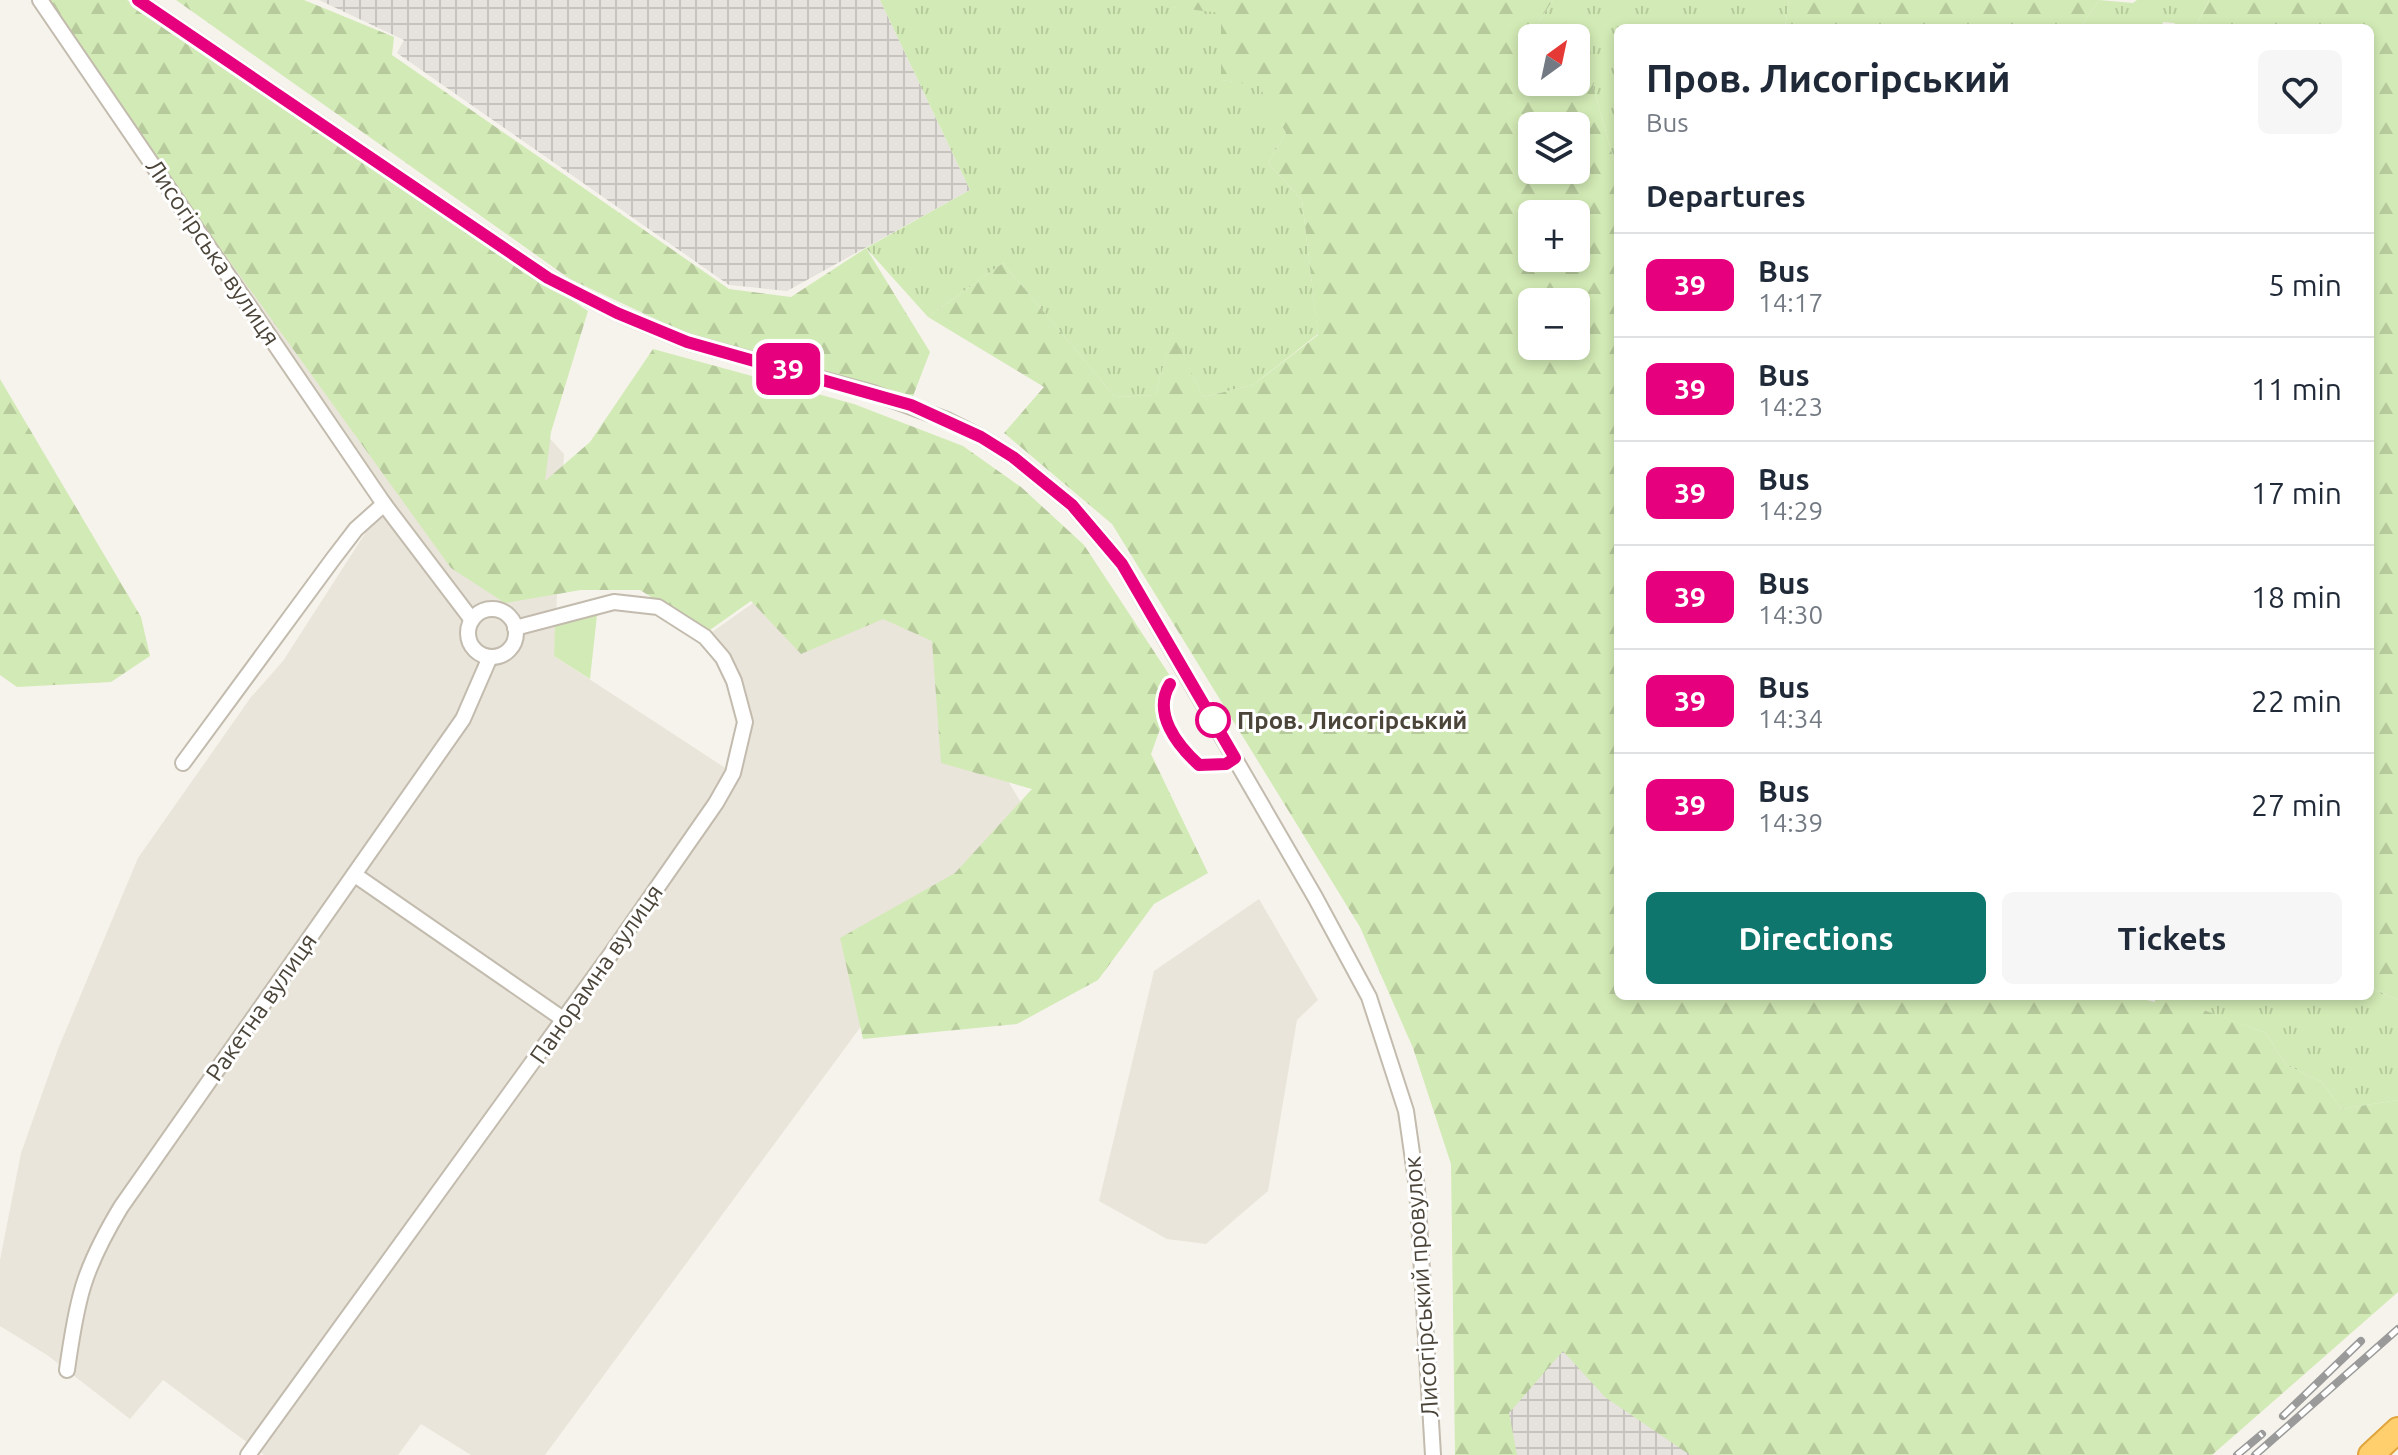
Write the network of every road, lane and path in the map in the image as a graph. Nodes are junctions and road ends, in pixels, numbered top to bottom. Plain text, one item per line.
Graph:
1 (40, 0) edge
2 (138, 0) edge
3 (384, 504) junction
4 (472, 620) junction
5 (515, 628) junction
6 (490, 657) junction
7 (183, 763) dead end
8 (355, 875) junction
9 (563, 1019) junction
10 (67, 1370) dead end
11 (2398, 1430) edge
12 (248, 1455) edge
13 (1433, 1455) edge
14 (2371, 1455) edge

1 - 3 street, Лисогірська вулиця
2 - 13 street, Лисогірський провулок
3 - 4 street, Лисогірська вулиця
3 - 7 street
4 - 5 street
4 - 6 street
5 - 6 street
5 - 9 street, Панорамна вулиця
6 - 8 street, Ракетна вулиця
8 - 9 street
8 - 10 street, Ракетна вулиця
9 - 12 street, Панорамна вулиця
11 - 14 highway

